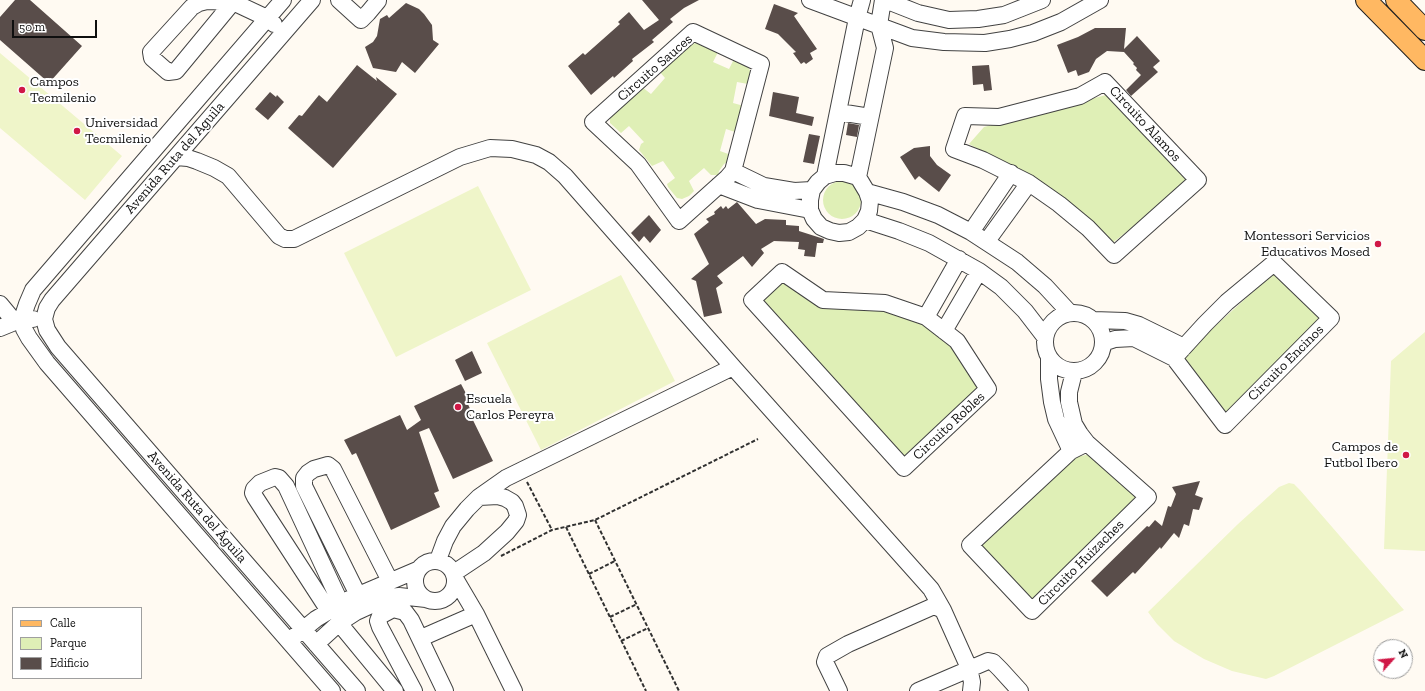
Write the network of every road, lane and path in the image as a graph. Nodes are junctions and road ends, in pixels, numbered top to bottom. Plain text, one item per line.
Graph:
1 (283, 0) edge
2 (312, 0) edge
3 (339, 0) edge
4 (377, 0) edge
5 (810, 0) edge
6 (862, 0) edge
7 (884, 0) edge
8 (1042, 0) edge
9 (1100, 0) edge
10 (1366, 0) edge
11 (1396, 0) edge
12 (233, 2) junction
13 (267, 18) junction
14 (858, 18) junction
15 (949, 20) junction
16 (879, 25) junction
17 (1425, 30) edge
18 (284, 32) junction
19 (944, 42) junction
20 (1425, 60) edge
21 (839, 112) junction
22 (870, 117) junction
23 (176, 157) junction
24 (733, 171) junction
25 (1011, 173) junction
26 (825, 176) junction
27 (858, 177) junction
28 (1029, 183) junction
29 (719, 185) junction
30 (812, 190) junction
31 (867, 192) junction
32 (761, 193) junction
33 (106, 206) junction
34 (810, 210) junction
35 (122, 219) junction
36 (865, 220) junction
37 (971, 232) junction
38 (987, 241) junction
39 (959, 259) junction
40 (979, 271) junction
41 (0, 304) edge
42 (1070, 313) junction
43 (926, 317) junction
44 (44, 319) junction
45 (19, 320) junction
46 (1093, 320) junction
47 (0, 328) edge
48 (944, 331) junction
49 (1136, 332) junction
50 (1045, 337) junction
51 (1103, 343) junction
52 (1179, 352) junction
53 (1049, 357) junction
54 (733, 367) junction
55 (1074, 372) junction
56 (1052, 402) junction
57 (1069, 402) junction
58 (758, 439) dead end
59 (1087, 443) junction
60 (1071, 451) junction
61 (521, 471) junction
62 (480, 497) junction
63 (595, 520) junction
64 (566, 527) junction
65 (552, 530) junction
66 (497, 559) dead end
67 (438, 560) junction
68 (615, 561) junction
69 (417, 570) junction
70 (589, 574) junction
71 (455, 576) junction
72 (390, 581) junction
73 (358, 595) junction
74 (429, 600) junction
75 (636, 604) junction
76 (335, 607) junction
77 (943, 610) junction
78 (476, 614) junction
79 (610, 617) junction
80 (339, 624) junction
81 (447, 626) junction
82 (303, 628) junction
83 (648, 628) junction
84 (421, 638) junction
85 (289, 641) junction
86 (621, 641) junction
87 (316, 644) junction
88 (969, 668) junction
89 (332, 691) edge
90 (357, 691) edge
91 (395, 691) edge
92 (414, 691) edge
93 (445, 691) edge
94 (514, 691) edge
95 (646, 691) edge
96 (679, 691) edge
97 (839, 691) edge
98 (918, 691) edge
99 (971, 691) edge
100 (1020, 691) edge

1 - 13 street, Avenida Ruta del Aguila
2 - 18 street, Avenida Ruta del Aguila
3 - 4 street
5 - 14 street
6 - 14 street
7 - 15 street
7 - 16 street
8 - 15 street
9 - 19 street
10 - 20 main road
11 - 17 main road
12 - 12 street
12 - 13 street
13 - 18 street
13 - 33 street, Avenida Ruta del Aguila
14 - 16 street
14 - 21 street
15 - 19 street
16 - 19 street
16 - 22 street
18 - 23 street, Avenida Ruta del Aguila
21 - 22 street
21 - 26 street
22 - 27 street
23 - 35 street, Avenida Ruta del Aguila
23 - 54 street
24 - 29 street, Circuito Sauces
24 - 29 street, Circuito Sauces
24 - 32 street
25 - 28 street, Circuito Alamos
25 - 28 street, Circuito Alamos
25 - 37 street
26 - 27 street
26 - 30 street
27 - 31 street
28 - 38 street
29 - 32 street
30 - 32 street
30 - 34 street
31 - 36 street
31 - 37 street
32 - 34 street
33 - 35 street
33 - 45 street, Avenida Ruta del Aguila
34 - 36 street
35 - 44 street, Avenida Ruta del Aguila
36 - 39 street
37 - 38 street
38 - 42 street
39 - 40 street
39 - 43 street
40 - 48 street
40 - 50 street
41 - 45 street, Avenida Ruta del Águila
42 - 46 street
42 - 50 street
43 - 48 street, Circuito Robles
43 - 48 street, Circuito Robles
44 - 45 street
44 - 82 street, Avenida Ruta del Águila
45 - 47 street
45 - 85 street, Avenida Ruta del Águila
46 - 49 street, Circuito Encinos
46 - 51 street
49 - 51 street, Circuito Encinos
49 - 52 street, Circuito Encinos
50 - 53 street
51 - 55 street
52 - 52 street, Circuito Encinos
53 - 55 street
53 - 56 street
54 - 61 street
54 - 77 street
55 - 57 street, Circuito Huizaches
56 - 57 street
56 - 60 street
57 - 59 street, Circuito Huizaches
58 - 63 path
59 - 60 street, Circuito Huizaches
59 - 60 street, Circuito Huizaches
61 - 62 street
61 - 65 path
62 - 67 street
62 - 71 street
63 - 64 path
63 - 68 path
64 - 65 path
64 - 70 path
65 - 66 path
67 - 69 street
67 - 71 street
68 - 70 path
68 - 75 path
69 - 72 street
69 - 74 street
70 - 79 path
71 - 74 street
71 - 78 street
72 - 73 street
72 - 73 street
73 - 76 street
74 - 80 street
74 - 81 street
75 - 79 path
75 - 83 path
76 - 76 street
76 - 82 street
77 - 88 street
77 - 97 street
78 - 81 street
78 - 94 street
79 - 86 path
80 - 87 street
80 - 91 street
81 - 84 street
82 - 85 street
82 - 87 street, Avenida Ruta del Águila
83 - 86 path
83 - 96 path
84 - 92 street
84 - 93 street
85 - 89 street, Avenida Ruta del Águila
86 - 95 path
87 - 90 street, Avenida Ruta del Águila
88 - 98 street
88 - 99 street
88 - 100 street

